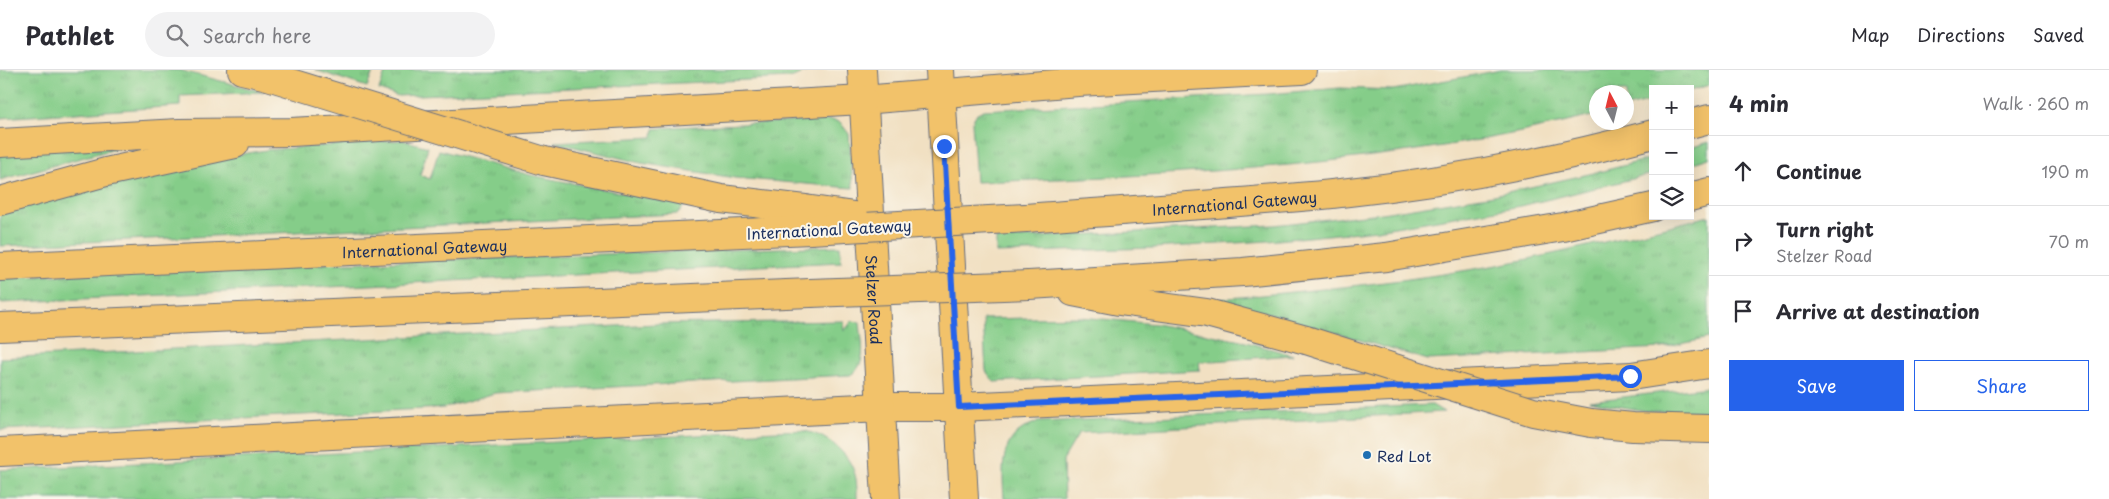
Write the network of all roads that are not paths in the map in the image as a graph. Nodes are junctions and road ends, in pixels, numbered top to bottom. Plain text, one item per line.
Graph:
1 (242, 70) edge
2 (862, 70) edge
3 (1302, 70) edge
4 (941, 82) edge
5 (863, 100) junction
6 (1709, 119) edge
7 (1694, 123) edge
8 (291, 132) junction
9 (1649, 135) edge
10 (0, 143) edge
11 (1709, 192) edge
12 (1694, 196) edge
13 (0, 200) edge
14 (1649, 208) edge
15 (807, 220) junction
16 (0, 267) edge
17 (1029, 285) junction
18 (0, 327) edge
19 (1709, 364) edge
20 (881, 407) junction
21 (959, 407) junction
22 (1709, 429) edge
23 (0, 452) edge
24 (886, 499) edge
25 (964, 499) edge

1 - 15 main road, bridge
2 - 5 main road, Stelzer Road
3 - 4 main road
4 - 5 main road
4 - 21 main road
5 - 8 main road
5 - 20 main road, Stelzer Road
6 - 7 main road
8 - 10 main road
8 - 13 main road
9 - 15 main road, International Gateway, bridge
11 - 12 main road
14 - 17 main road
15 - 16 main road, International Gateway
17 - 18 main road, bridge
17 - 22 main road, bridge
19 - 21 main road
20 - 21 main road
20 - 23 main road
20 - 24 main road, Stelzer Road
21 - 25 main road

